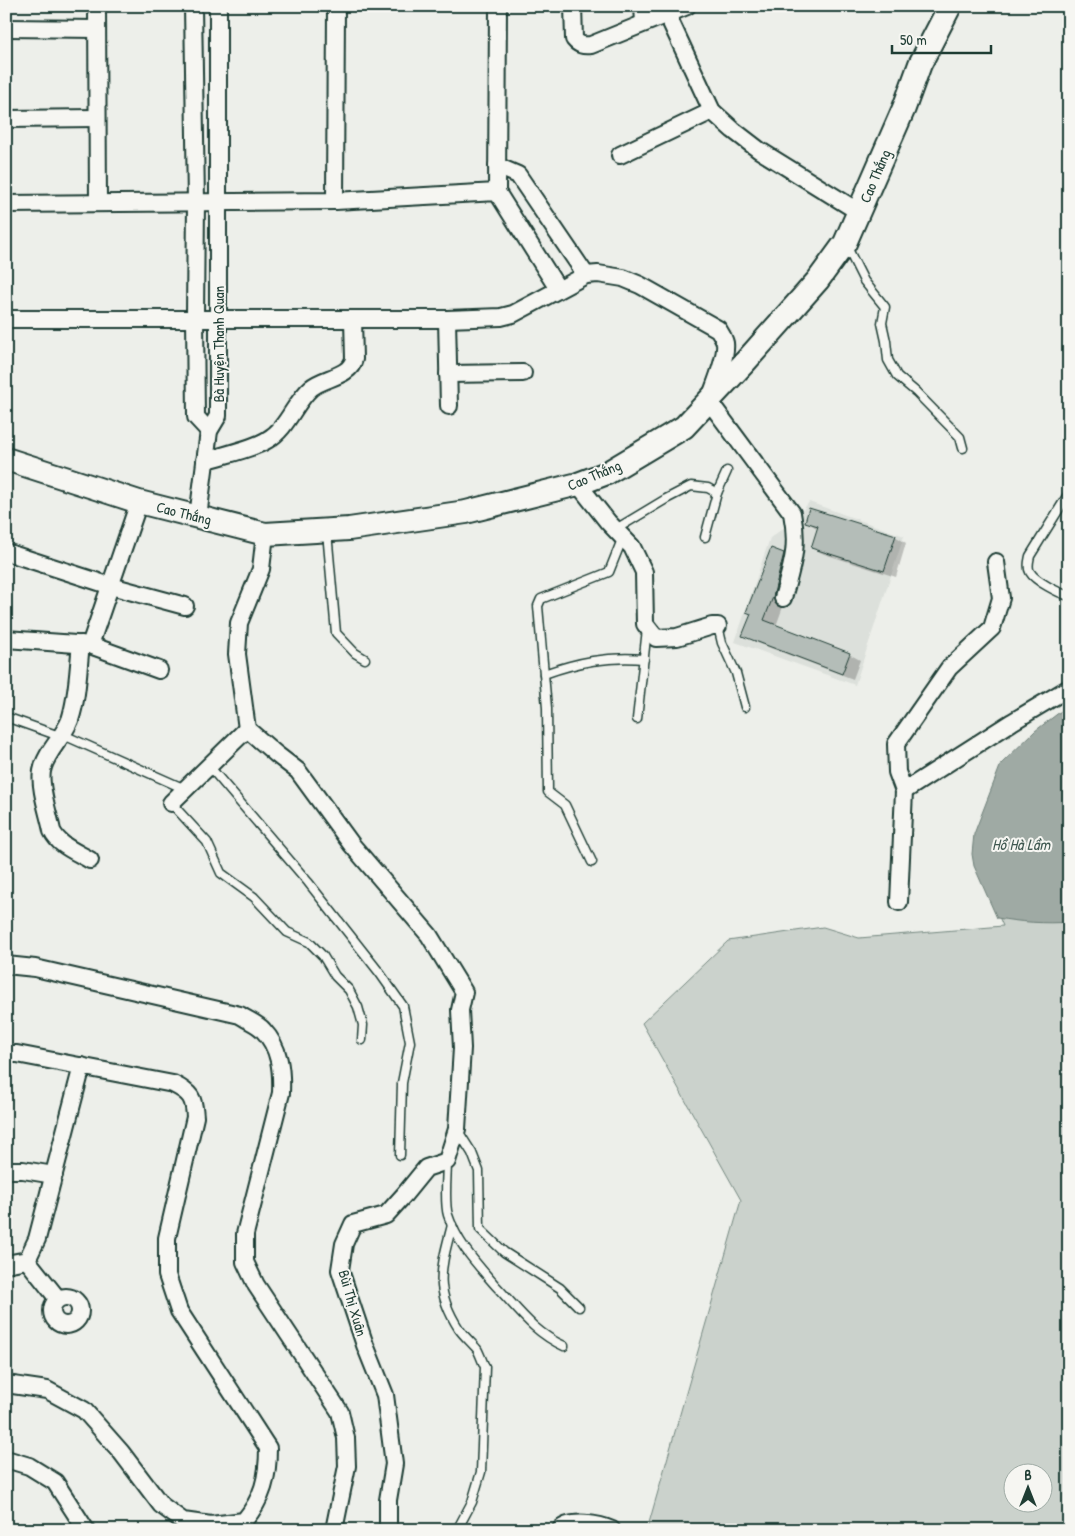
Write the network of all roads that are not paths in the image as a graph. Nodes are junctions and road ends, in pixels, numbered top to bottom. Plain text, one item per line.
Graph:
1 (97, 6) edge
2 (193, 6) edge
3 (218, 6) edge
4 (336, 6) edge
5 (498, 6) edge
6 (573, 6) edge
7 (643, 6) edge
8 (687, 6) edge
9 (950, 6) edge
10 (667, 14) junction
11 (644, 23) junction
12 (6, 28) edge
13 (97, 29) junction
14 (712, 111) junction
15 (98, 118) junction
16 (6, 119) edge
17 (620, 155) dead end
18 (497, 166) junction
19 (497, 192) junction
20 (196, 202) junction
21 (218, 202) junction
22 (336, 202) junction
23 (98, 203) junction
24 (6, 204) edge
25 (859, 212) junction
26 (845, 243) junction
27 (586, 275) junction
28 (558, 289) junction
29 (195, 318) junction
30 (218, 318) junction
31 (353, 318) junction
32 (447, 318) junction
33 (6, 319) edge
34 (524, 373) dead end
35 (448, 374) junction
36 (709, 401) junction
37 (449, 406) dead end
38 (209, 431) junction
39 (963, 448) dead end
40 (6, 459) edge
41 (205, 461) junction
42 (727, 471) dead end
43 (578, 484) junction
44 (717, 492) junction
45 (1069, 493) edge
46 (140, 502) junction
47 (198, 517) junction
48 (327, 530) junction
49 (619, 533) junction
50 (265, 534) junction
51 (705, 537) dead end
52 (6, 552) edge
53 (996, 562) dead end
54 (111, 586) junction
55 (1067, 593) edge
56 (783, 598) dead end
57 (185, 606) dead end
58 (718, 626) joint
59 (647, 629) junction
60 (6, 639) edge
61 (86, 644) junction
62 (365, 659) dead end
63 (644, 659) junction
64 (159, 670) dead end
65 (544, 674) junction
66 (1069, 688) edge
67 (746, 707) dead end
68 (6, 717) edge
69 (637, 719) dead end
70 (247, 729) junction
71 (62, 736) junction
72 (209, 766) junction
73 (185, 789) junction
74 (904, 792) junction
75 (171, 803) joint
76 (90, 860) dead end
77 (592, 862) dead end
78 (899, 902) dead end
79 (6, 965) edge
80 (362, 1040) dead end
81 (6, 1054) edge
82 (82, 1066) junction
83 (457, 1129) junction
84 (400, 1155) dead end
85 (447, 1161) junction
86 (6, 1170) edge
87 (54, 1175) junction
88 (452, 1225) junction
89 (27, 1260) junction
90 (6, 1264) edge
91 (58, 1300) dead end
92 (579, 1307) dead end
93 (564, 1346) dead end
94 (6, 1384) edge
95 (6, 1459) edge
96 (86, 1530) edge
97 (334, 1530) edge
98 (388, 1530) edge
99 (457, 1530) edge
100 (560, 1530) edge
101 (612, 1530) edge

1 - 13 street
2 - 20 street, Bà Huyện Thanh Quan
3 - 21 street, Bà Huyện Thanh Quan
4 - 22 street
5 - 18 street
6 - 11 street
7 - 11 street
8 - 10 street
9 - 25 main road, Cao Thắng
10 - 11 street
10 - 14 street
12 - 13 street
13 - 15 street
14 - 17 street
14 - 25 street
15 - 16 street
15 - 23 street
18 - 19 street
18 - 27 street
19 - 22 street
19 - 28 street
20 - 21 street
20 - 23 street
20 - 29 street, Bà Huyện Thanh Quan
21 - 22 street
21 - 30 street, Bà Huyện Thanh Quan
23 - 24 street
25 - 26 main road, Cao Thắng
26 - 36 main road, Cao Thắng
26 - 39 lane
27 - 28 street
27 - 36 street
28 - 32 street
29 - 30 street
29 - 33 street
29 - 38 street, Bà Huyện Thanh Quan
30 - 31 street
30 - 38 street, Bà Huyện Thanh Quan
31 - 32 street
31 - 41 street
32 - 35 street
34 - 35 street
35 - 37 street
36 - 43 main road, Cao Thắng
36 - 56 street
38 - 41 street
40 - 46 main road, Cao Thắng
41 - 47 street
42 - 44 lane
43 - 48 main road, Cao Thắng
43 - 49 street
44 - 49 lane
44 - 51 lane
45 - 55 lane
46 - 47 main road, Cao Thắng
46 - 54 street
47 - 50 main road, Cao Thắng
48 - 50 main road, Cao Thắng
48 - 62 lane
49 - 59 street
49 - 65 lane
50 - 70 street
52 - 54 street
53 - 74 street
54 - 57 street
54 - 61 street
58 - 59 street
58 - 67 lane
59 - 63 lane
60 - 61 street
61 - 64 street
61 - 71 street
63 - 65 lane
63 - 69 lane
65 - 77 lane
66 - 74 street
68 - 71 lane
70 - 72 street
70 - 83 street
71 - 73 lane
71 - 76 street
72 - 73 street
72 - 84 lane
73 - 75 street
74 - 78 street
75 - 80 lane
79 - 97 street
81 - 82 street
82 - 87 street
82 - 94 street
83 - 85 street
83 - 92 lane
85 - 88 lane
85 - 98 street, Bùi Thị Xuân
86 - 87 street
87 - 89 street
88 - 93 lane
88 - 99 lane
89 - 90 street
89 - 91 street
95 - 96 street
100 - 101 street

